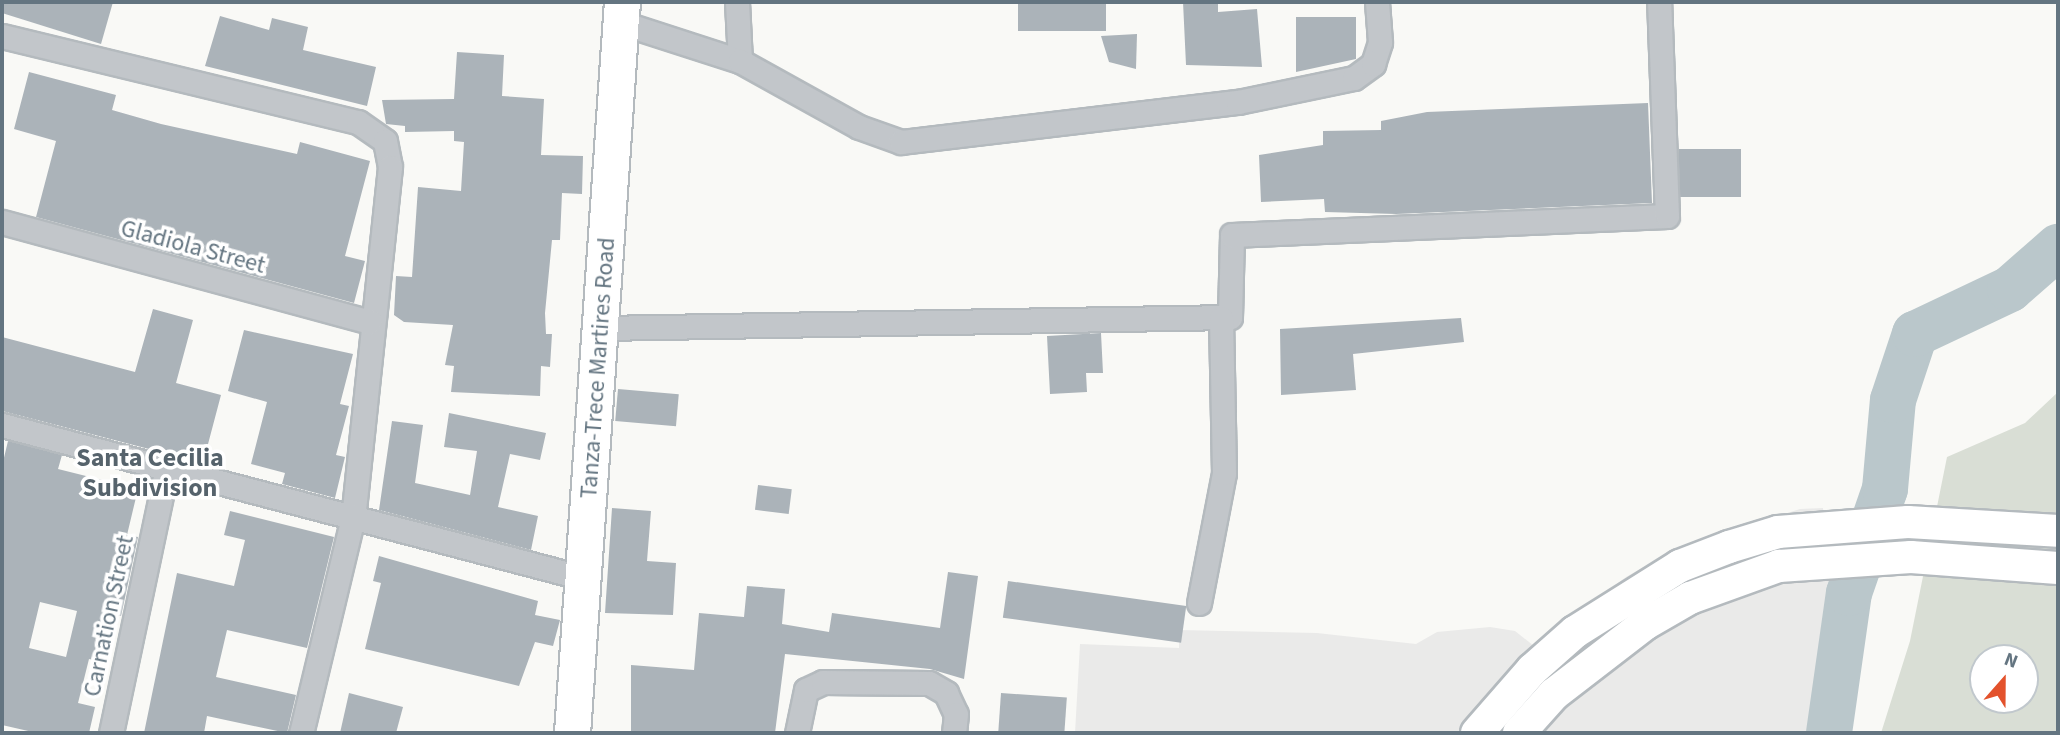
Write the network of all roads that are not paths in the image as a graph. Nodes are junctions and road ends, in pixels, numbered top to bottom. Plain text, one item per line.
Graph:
1 (737, 2) edge
2 (1377, 2) edge
3 (1659, 2) edge
4 (622, 13) edge
5 (2, 36) edge
6 (740, 61) junction
7 (2, 222) edge
8 (1220, 318) junction
9 (370, 322) junction
10 (601, 328) junction
11 (2, 425) edge
12 (166, 468) junction
13 (353, 517) junction
14 (2058, 531) edge
15 (2058, 568) edge
16 (584, 578) junction
17 (1199, 604) dead end
18 (111, 733) edge
19 (301, 733) edge
20 (572, 733) edge
21 (797, 733) edge
22 (954, 733) edge
23 (1477, 733) edge
24 (1519, 733) edge

1 - 6 street
2 - 6 street
3 - 8 street
4 - 6 street
4 - 10 main road, Tanza-Trece Martires Road
5 - 9 street
7 - 9 street, Gladiola Street
8 - 10 street
8 - 17 street
9 - 13 street
10 - 16 main road, Tanza-Trece Martires Road
11 - 12 street
12 - 13 street
12 - 18 street, Carnation Street
13 - 16 street
13 - 19 street
14 - 23 main road
15 - 24 main road
16 - 20 main road, Tanza-Trece Martires Road
21 - 22 street

